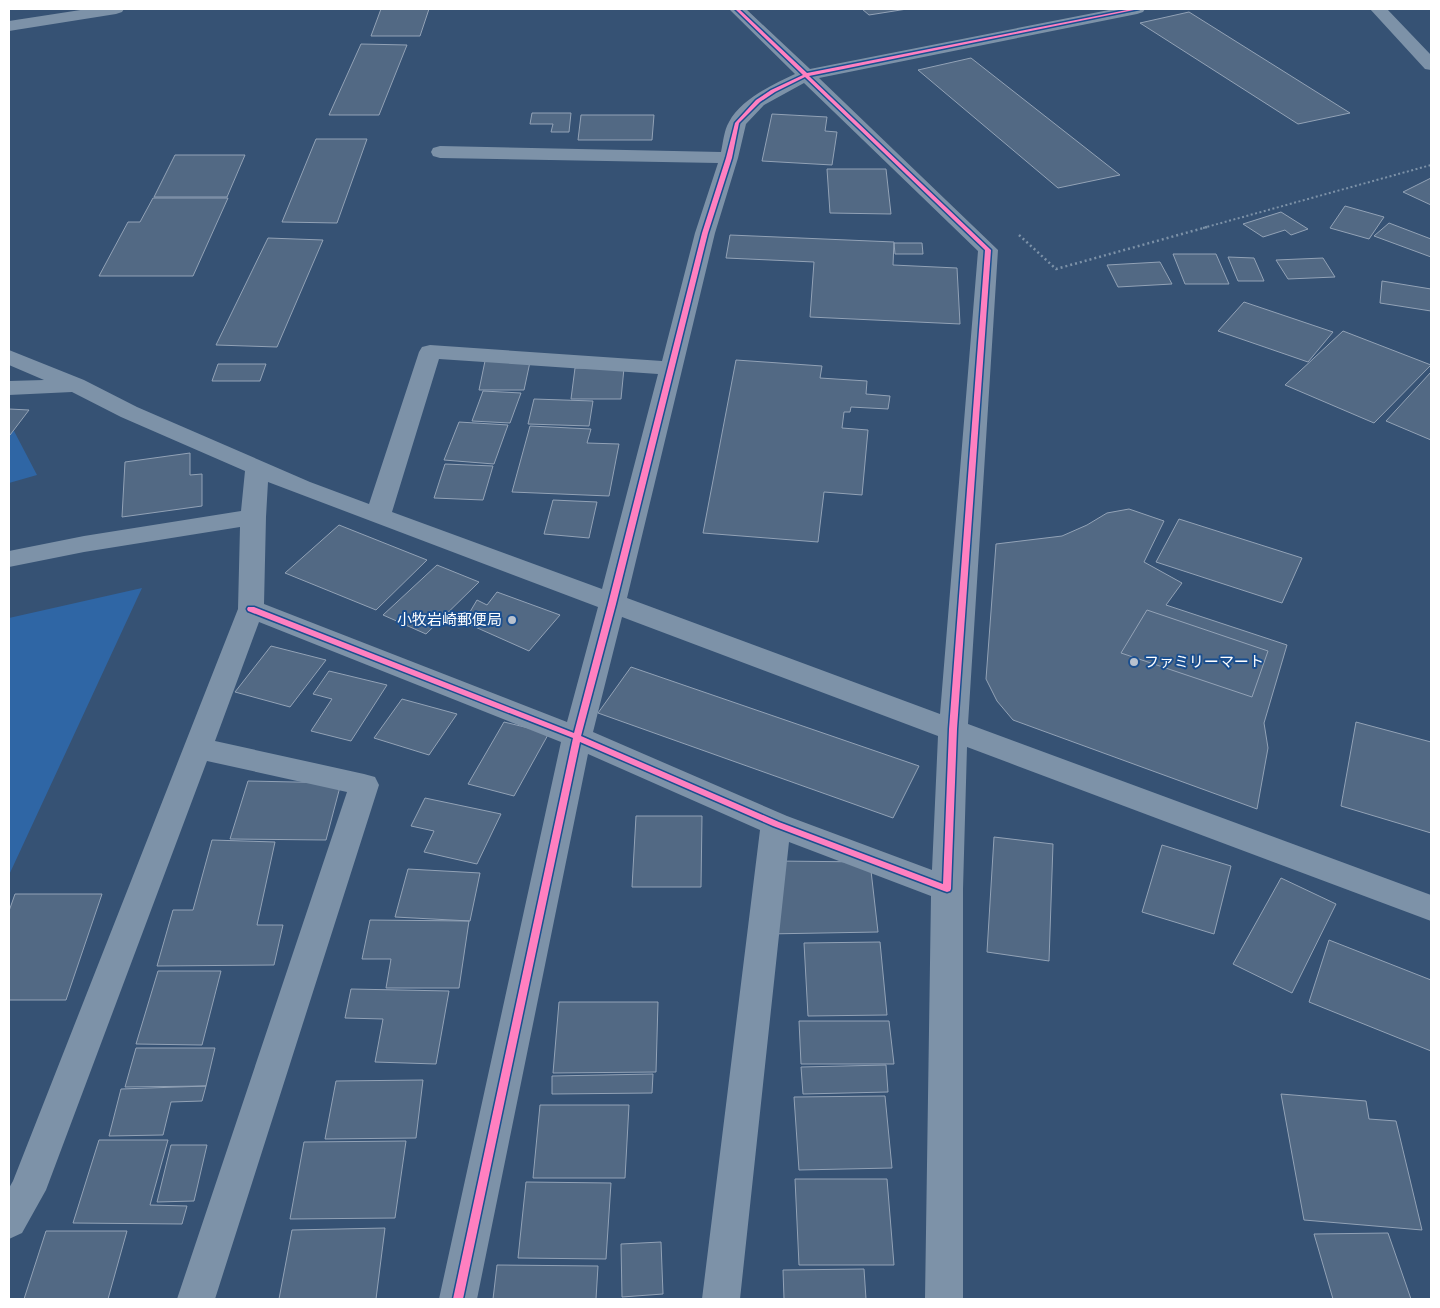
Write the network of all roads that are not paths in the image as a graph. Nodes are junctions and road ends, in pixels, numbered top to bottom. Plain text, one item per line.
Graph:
1 (116, 9) edge
2 (737, 9) edge
3 (1137, 9) edge
4 (1378, 9) edge
5 (9, 26) edge
6 (1431, 65) edge
7 (806, 75) junction
8 (440, 152) dead end
9 (729, 158) junction
10 (9, 357) edge
11 (671, 368) junction
12 (76, 385) junction
13 (9, 388) edge
14 (257, 468) junction
15 (378, 516) junction
16 (253, 517) junction
17 (9, 559) edge
18 (612, 604) junction
19 (251, 609) junction
20 (953, 729) junction
21 (576, 737) junction
22 (198, 748) junction
23 (776, 824) junction
24 (947, 889) junction
25 (1431, 908) edge
26 (9, 1221) edge
27 (196, 1299) edge
28 (458, 1299) edge
29 (721, 1299) edge
30 (944, 1299) edge

1 - 5 street
2 - 7 street
3 - 7 street
4 - 6 street
7 - 9 street
7 - 20 street
8 - 9 street
9 - 11 street
10 - 12 street
11 - 15 street
11 - 18 street
12 - 13 street
12 - 14 street
14 - 15 street
14 - 16 street
15 - 18 street
16 - 17 street
16 - 19 street
18 - 20 street
18 - 21 street
19 - 21 street
19 - 22 street
20 - 24 street
20 - 25 street
21 - 23 street
21 - 28 street
22 - 26 street
22 - 27 street
23 - 24 street
23 - 29 street
24 - 30 street

